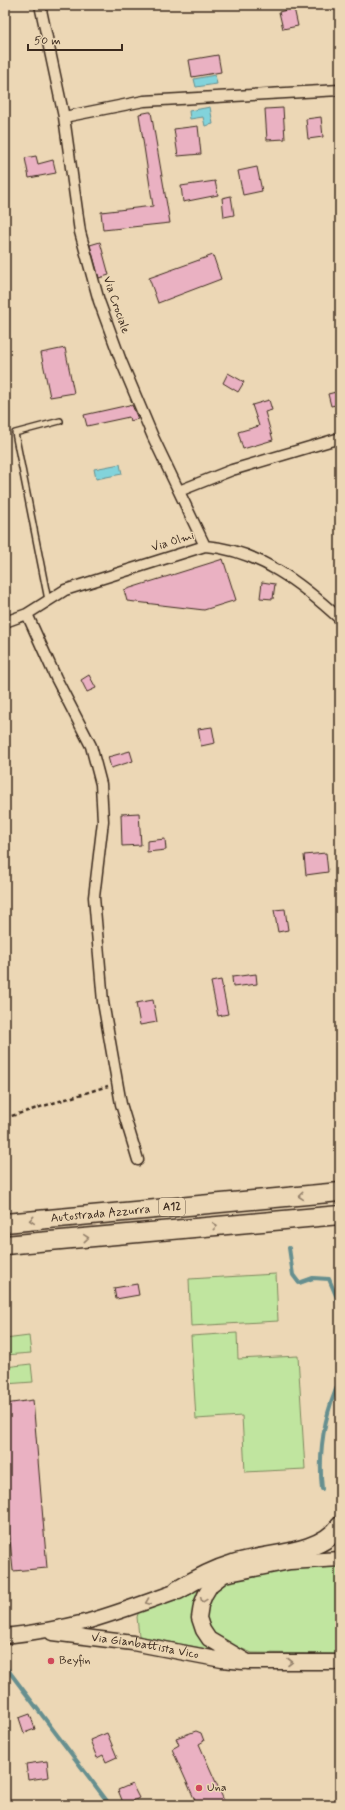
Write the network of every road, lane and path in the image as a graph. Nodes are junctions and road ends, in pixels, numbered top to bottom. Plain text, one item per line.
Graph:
1 (40, 5) edge
2 (340, 90) edge
3 (64, 117) junction
4 (60, 421) dead end
5 (340, 438) edge
6 (179, 491) junction
7 (205, 546) junction
8 (48, 600) junction
9 (27, 614) junction
10 (340, 619) edge
11 (5, 622) edge
12 (116, 1083) junction
13 (5, 1118) edge
14 (138, 1160) dead end
15 (340, 1192) edge
16 (340, 1216) edge
17 (5, 1223) edge
18 (5, 1245) edge
19 (340, 1526) edge
20 (340, 1540) edge
21 (340, 1559) edge
22 (290, 1562) junction
23 (224, 1574) junction
24 (178, 1590) junction
25 (42, 1632) junction
26 (5, 1636) edge
27 (248, 1662) junction
28 (340, 1662) edge

1 - 3 street, Via Crociale
2 - 3 street
3 - 6 street, Via Crociale
4 - 8 lane
5 - 6 street
6 - 7 street, Via Crociale
7 - 8 street, Via Olmi
7 - 10 street, Via Olmi
8 - 9 street, Via Olmi
9 - 11 street, Via Olmi
9 - 12 street
12 - 13 path
12 - 14 street
15 -> 17 highway, Autostrada Azzurra / A12
18 -> 16 highway, Autostrada Azzurra / A12
19 - 24 highway
20 - 22 highway
21 - 22 main road, Via Gianbattista Vico
22 - 23 main road, Via Gianbattista Vico
23 - 24 main road, Via Gianbattista Vico
23 -> 27 main road
24 -> 25 main road, Via Gianbattista Vico
25 - 26 main road, Via Gianbattista Vico
25 - 27 main road, Via Gianbattista Vico
27 -> 28 main road, Via Gianbattista Vico

